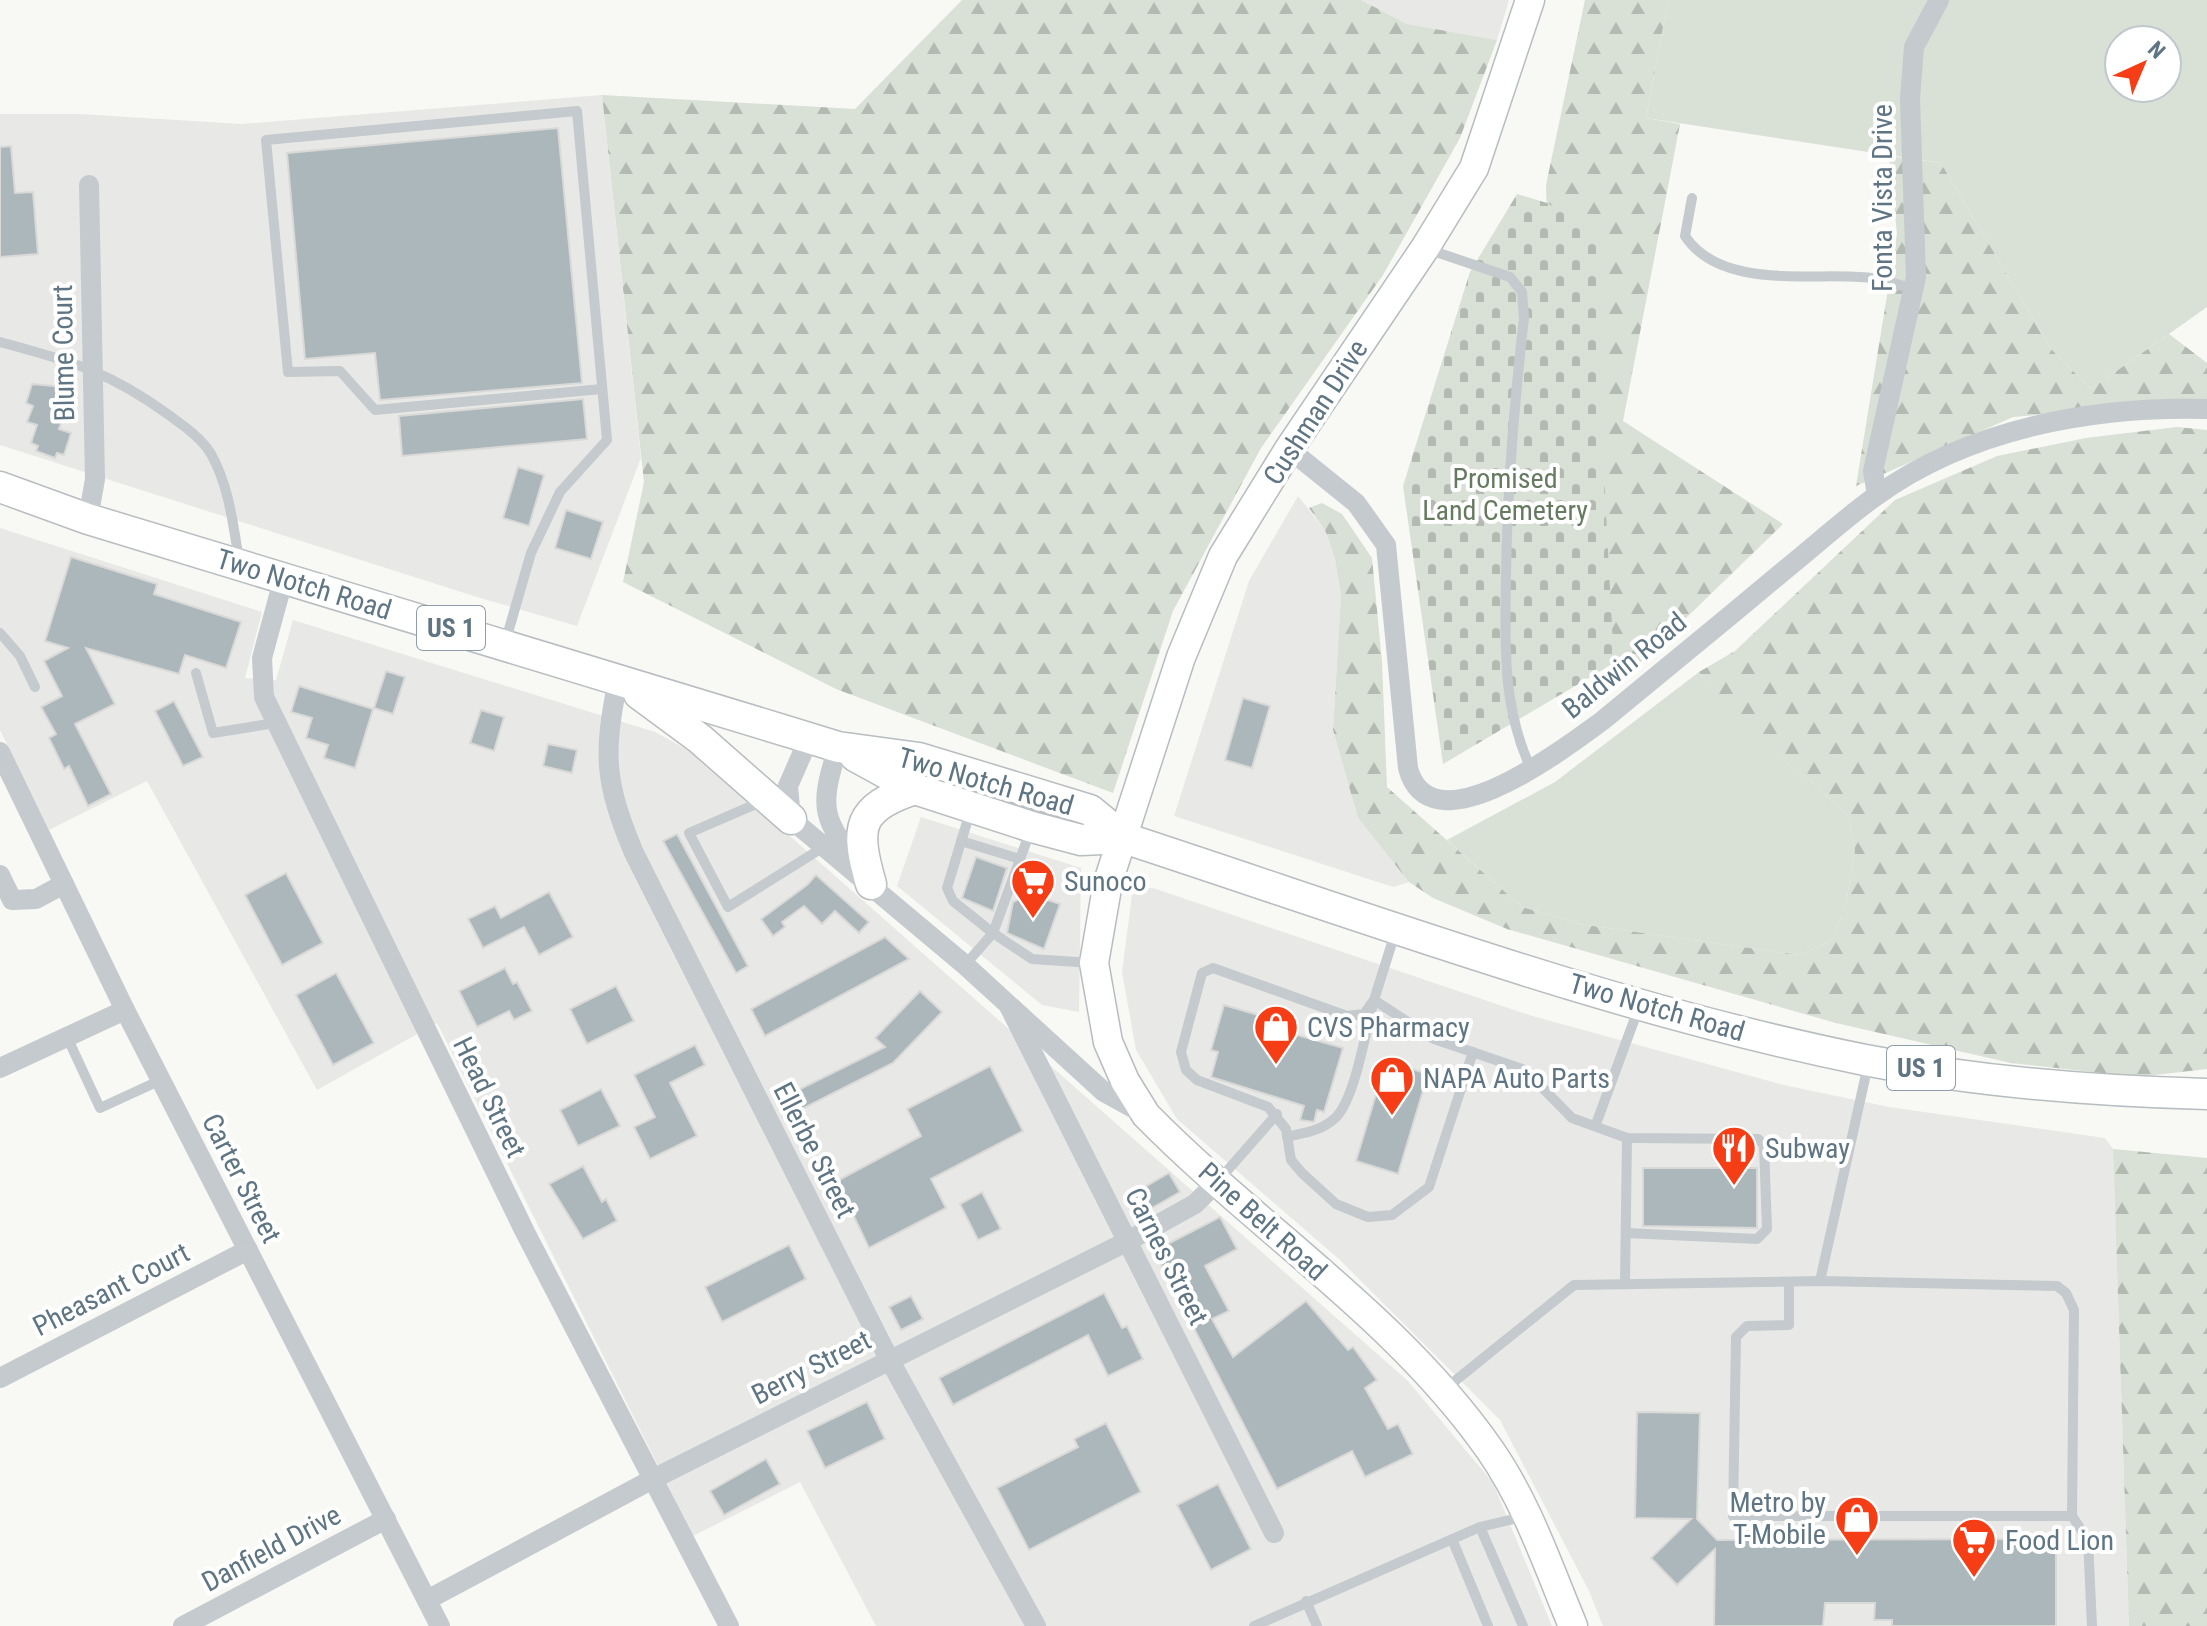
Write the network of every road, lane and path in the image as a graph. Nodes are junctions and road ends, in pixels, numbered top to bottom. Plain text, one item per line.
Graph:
1 (1530, 0) edge
2 (1939, 0) edge
3 (89, 185) dead end
4 (1692, 198) dead end
5 (1425, 248) junction
6 (1913, 289) junction
7 (0, 342) edge
8 (91, 367) junction
9 (602, 389) junction
10 (2207, 409) edge
11 (1289, 449) junction
12 (0, 487) edge
13 (1877, 495) junction
14 (88, 519) junction
15 (240, 564) junction
16 (284, 577) junction
17 (0, 633) edge
18 (504, 645) junction
19 (196, 673) dead end
20 (618, 680) junction
21 (35, 687) dead end
22 (275, 723) junction
23 (809, 738) junction
24 (838, 747) junction
25 (0, 752) edge
26 (1531, 769) junction
27 (7, 785) edge
28 (915, 789) junction
29 (767, 799) junction
30 (972, 808) junction
31 (791, 819) junction
32 (1032, 827) junction
33 (1124, 838) junction
34 (961, 841) junction
35 (822, 848) junction
36 (1020, 859) junction
37 (0, 875) edge
38 (64, 884) junction
39 (871, 884) junction
40 (1397, 928) junction
41 (993, 933) junction
42 (1094, 963) junction
43 (965, 965) junction
44 (1374, 1000) junction
45 (1640, 1005) junction
46 (1009, 1006) junction
47 (125, 1010) junction
48 (67, 1037) junction
49 (1473, 1052) junction
50 (1869, 1060) junction
51 (0, 1068) edge
52 (161, 1080) junction
53 (2207, 1094) edge
54 (1277, 1114) junction
55 (1146, 1115) junction
56 (1596, 1124) junction
57 (1287, 1137) junction
58 (1627, 1138) junction
59 (1218, 1181) junction
60 (1626, 1233) junction
61 (1128, 1241) junction
62 (248, 1250) junction
63 (1820, 1281) junction
64 (1625, 1282) junction
65 (1789, 1282) junction
66 (889, 1359) junction
67 (0, 1378) edge
68 (1444, 1390) junction
69 (651, 1480) junction
70 (1527, 1516) junction
71 (2072, 1516) junction
72 (386, 1519) junction
73 (1480, 1527) junction
74 (1274, 1533) dead end
75 (1452, 1539) junction
76 (427, 1600) junction
77 (1306, 1601) junction
78 (183, 1626) edge
79 (440, 1626) edge
80 (729, 1626) edge
81 (1036, 1626) edge
82 (1254, 1626) edge
83 (1317, 1626) edge
84 (1488, 1626) edge
85 (1523, 1626) edge
86 (1573, 1626) edge
87 (2092, 1626) edge

1 - 5 street, Cushman Drive
2 - 6 street, Fonta Vista Drive
3 - 8 street, Blume Court
4 - 6 lane
5 - 11 street, Cushman Drive
5 - 26 lane
6 - 13 street, Fonta Vista Drive
7 - 8 lane
8 - 14 street, Blume Court
8 - 15 lane
9 - 9 lane
9 - 18 lane
10 - 13 street, Baldwin Road
11 - 26 street, Baldwin Road
11 - 33 street, Cushman Drive
12 - 14 main road, Two Notch Road / US 1
13 - 26 street, Baldwin Road
14 - 15 main road, Two Notch Road / US 1
15 - 16 main road, Two Notch Road / US 1
16 - 18 main road, Two Notch Road / US 1
16 - 22 street, Head Street
17 - 21 lane
18 - 20 main road, Two Notch Road / US 1
19 - 22 lane
20 - 23 main road, Two Notch Road / US 1
20 - 29 main road
20 - 66 street, Ellerbe Street
22 - 69 street, Head Street
23 - 24 main road, Two Notch Road / US 1
23 - 31 street
24 - 28 main road, Two Notch Road / US 1
24 - 33 main road, Two Notch Road / US 1
24 - 39 street, Pine Belt Road
25 - 27 street, Carter Street
27 - 38 street, Carter Street
28 - 30 main road, Two Notch Road / US 1
28 - 39 main road
29 - 31 main road
29 - 35 lane
30 - 32 main road, Two Notch Road / US 1
30 - 34 lane
31 - 35 street, Pine Belt Road
32 - 33 main road, Two Notch Road / US 1
32 - 36 lane
33 - 40 main road, Two Notch Road / US 1
33 - 42 street, Cushman Drive
34 - 36 lane
34 - 41 lane
35 - 39 street, Pine Belt Road
36 - 41 lane
37 - 38 street
38 - 47 street, Carter Street
39 - 43 street, Pine Belt Road
40 - 44 lane
40 - 45 main road, Two Notch Road / US 1
41 - 42 lane
41 - 43 lane
42 - 55 street, Cushman Drive
43 - 46 street, Pine Belt Road
44 - 49 lane
44 - 54 lane
44 - 57 lane
45 - 50 main road, Two Notch Road / US 1
45 - 56 lane
46 - 55 street, Pine Belt Road
46 - 61 street, Carnes Street
47 - 48 street
47 - 52 street, Carter Street
48 - 51 street
48 - 52 lane
49 - 56 lane
49 - 57 lane
50 - 53 main road, Two Notch Road / US 1
50 - 63 lane
52 - 62 street, Carter Street
54 - 57 lane
54 - 59 lane
55 - 59 street, Pine Belt Road
56 - 58 lane
58 - 60 lane
58 - 60 lane
59 - 61 street, Berry Street
59 - 68 street, Pine Belt Road
60 - 64 lane
61 - 66 street, Berry Street
61 - 74 street, Carnes Street
62 - 67 street, Pheasant Court
62 - 72 street, Carter Street
63 - 65 lane
63 - 71 lane
64 - 65 lane
64 - 68 lane
65 - 71 lane
66 - 69 street, Berry Street
66 - 81 street, Ellerbe Street
68 - 70 street, Pine Belt Road
69 - 76 street, Berry Street
69 - 80 street, Head Street
70 - 73 lane
70 - 86 street, Pine Belt Road
71 - 87 lane
72 - 76 street, Carter Street
72 - 78 street, Danfield Drive
73 - 75 lane
73 - 85 lane
75 - 77 lane
75 - 84 lane
76 - 79 street, Carter Street
77 - 82 lane
77 - 83 lane

